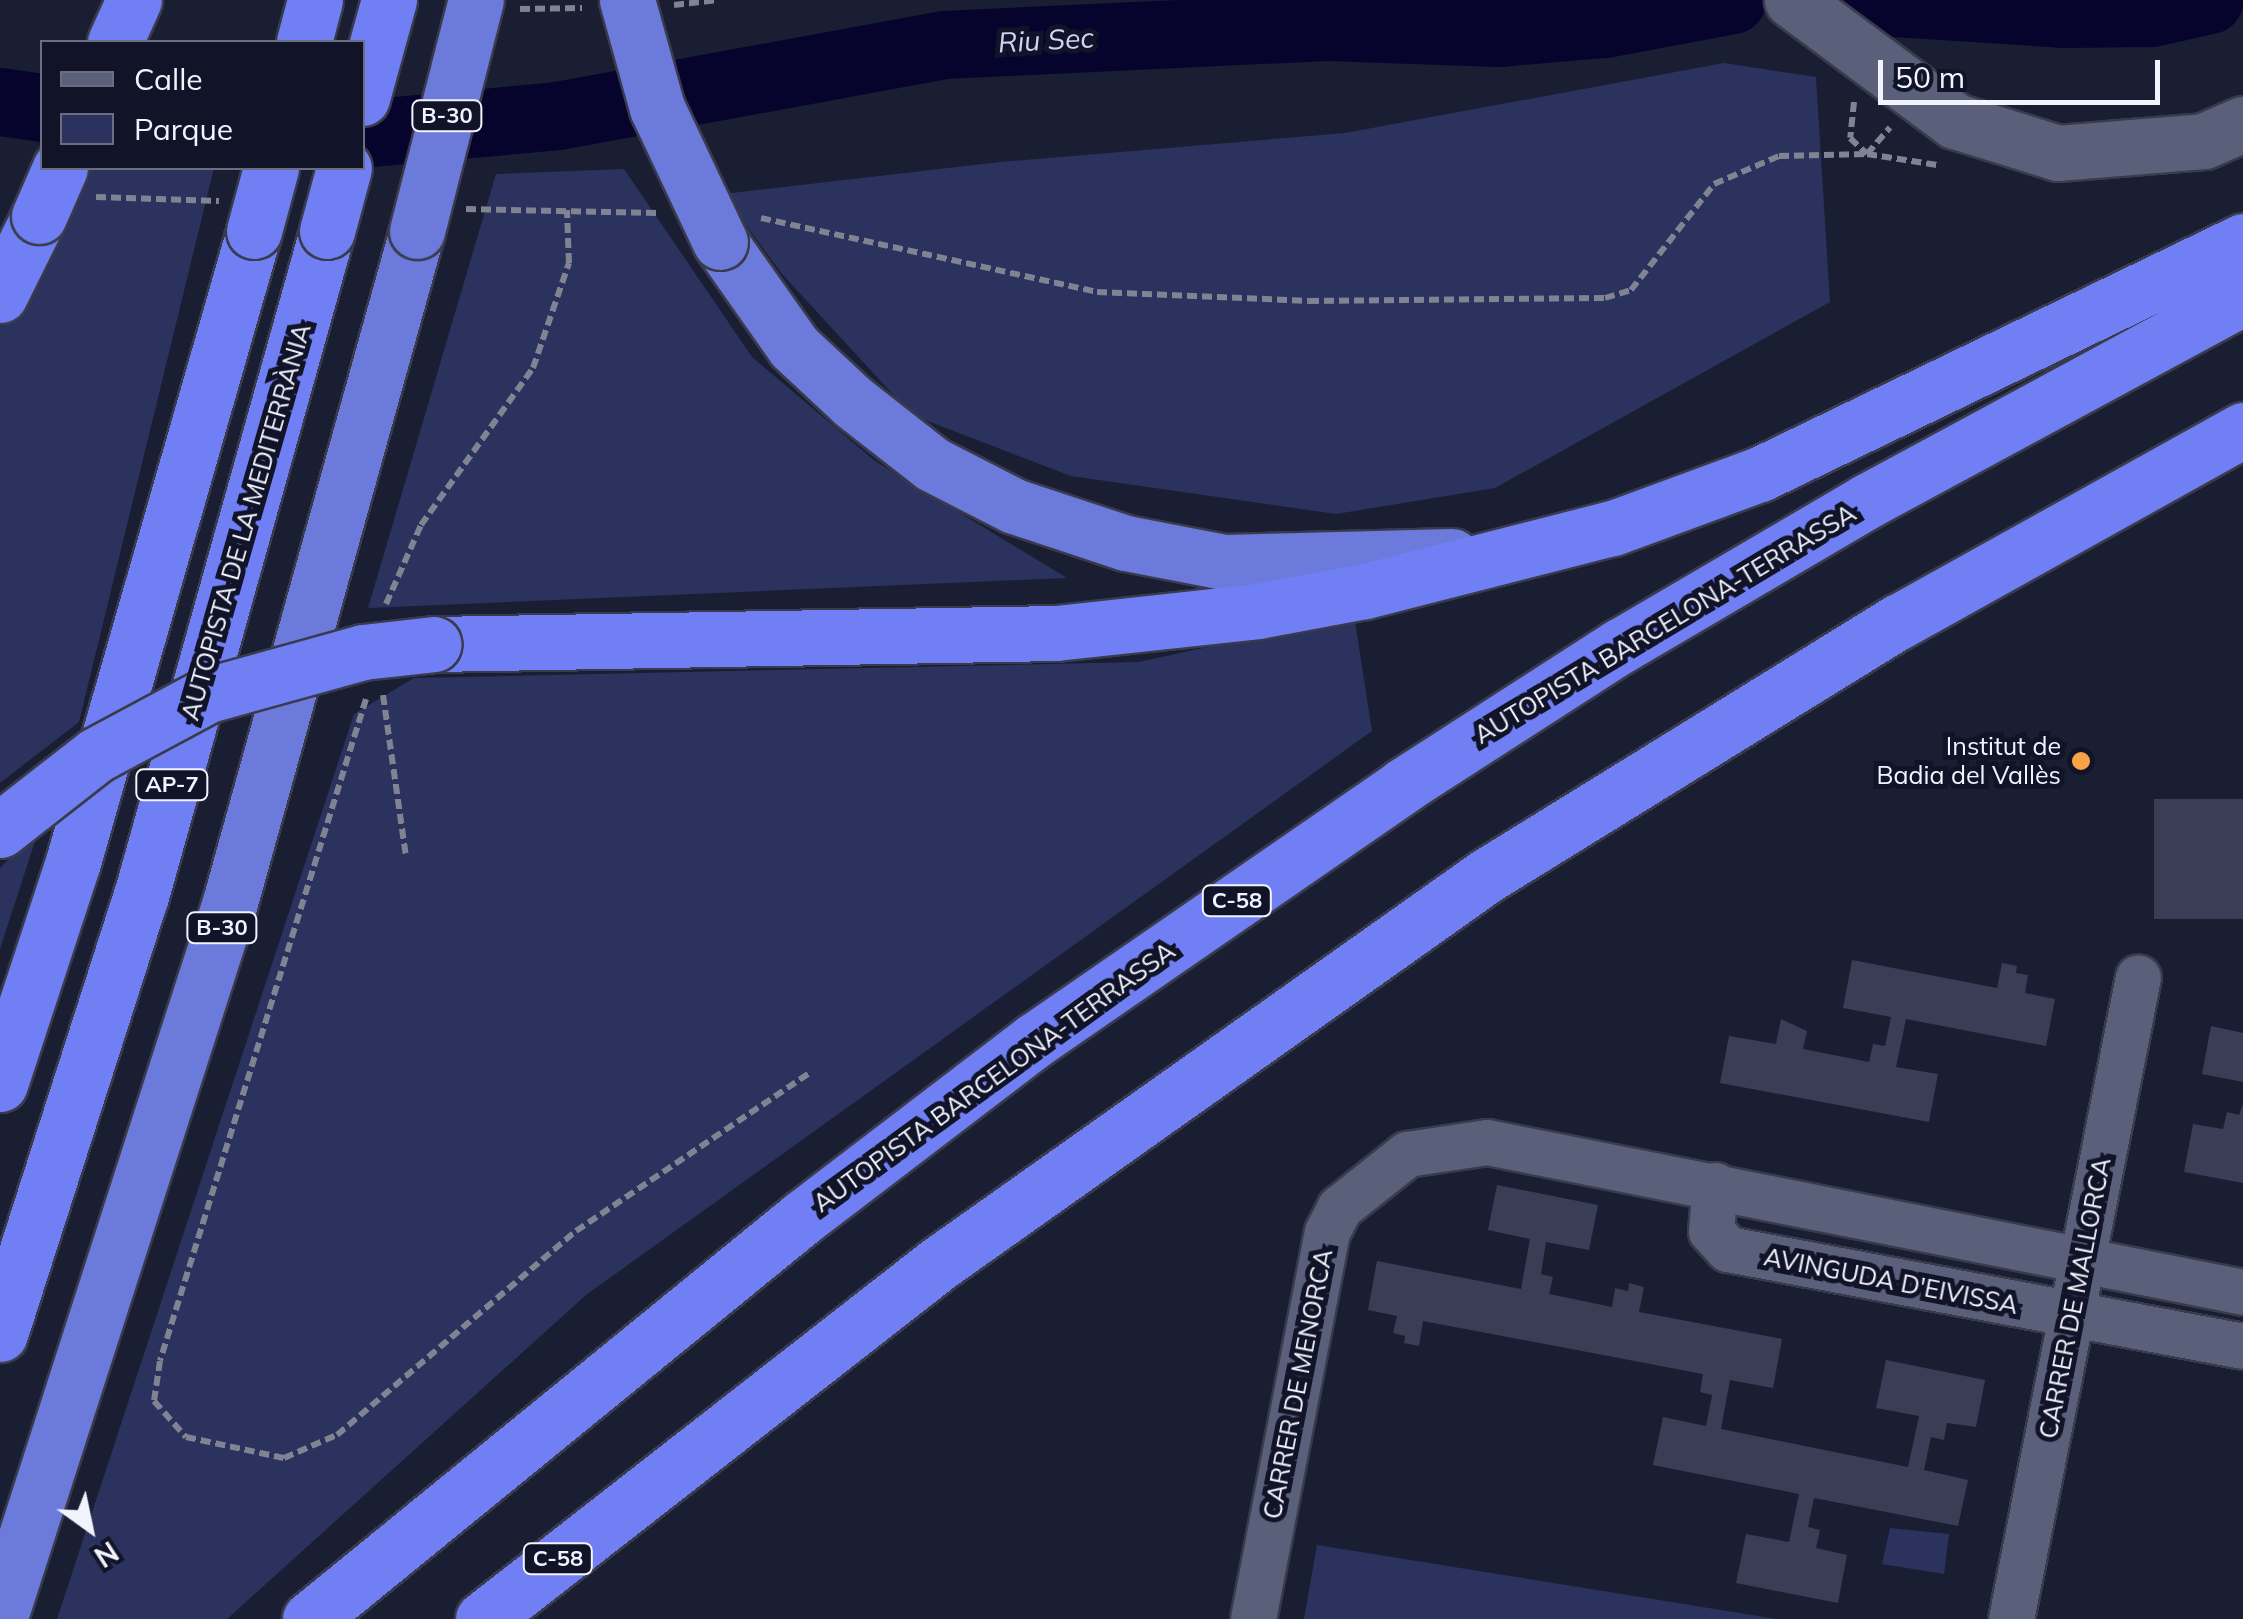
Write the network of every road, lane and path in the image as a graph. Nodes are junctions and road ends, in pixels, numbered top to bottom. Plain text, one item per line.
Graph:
1 (133, 0) edge
2 (316, 0) edge
3 (389, 0) edge
4 (718, 0) edge
5 (1792, 0) edge
6 (498, 5) edge
7 (626, 5) edge
8 (113, 40) edge
9 (305, 40) edge
10 (1900, 85) junction
11 (365, 87) edge
12 (2243, 124) edge
13 (270, 170) edge
14 (343, 170) edge
15 (33, 203) edge
16 (567, 210) dead end
17 (776, 219) dead end
18 (2243, 241) edge
19 (0, 294) edge
20 (2243, 298) edge
21 (2243, 430) edge
22 (1524, 552) junction
23 (384, 623) dead end
24 (0, 830) edge
25 (406, 856) dead end
26 (2138, 977) dead end
27 (812, 1071) dead end
28 (0, 1084) edge
29 (1723, 1186) junction
30 (2083, 1257) junction
31 (2243, 1292) edge
32 (2072, 1316) junction
33 (0, 1334) edge
34 (2243, 1346) edge
35 (634, 1499) junction
36 (0, 1617) edge
37 (310, 1619) edge
38 (483, 1619) edge
39 (522, 1619) edge
40 (1253, 1619) edge
41 (2011, 1619) edge

1 - 8 highway
2 - 9 highway, bridge
3 - 11 highway, bridge
4 - 7 path
5 - 10 street
6 - 7 path
6 - 36 highway, B-30, bridge
7 - 22 highway, bridge
10 - 12 street
10 - 17 path
13 - 28 highway, AP-7, bridge
14 - 33 highway, AUTOPISTA DE LA MEDITERRÀNIA / AP-7, bridge
15 - 19 highway
16 - 23 path
18 - 22 highway
20 - 37 highway, AUTOPISTA BARCELONA-TERRASSA / C-58
21 - 35 highway, C-58
22 - 24 highway, bridge
25 - 27 path
26 - 30 street, CARRER DE MALLORCA
29 - 30 street
29 - 32 street, AVINGUDA D'EIVISSA
29 - 40 street, CARRER DE MENORCA
30 - 31 street
30 - 32 street, CARRER DE MALLORCA
32 - 34 street, AVINGUDA D'EIVISSA
32 - 41 street, CARRER DE MALLORCA
35 - 38 highway, C-58
35 - 39 highway

